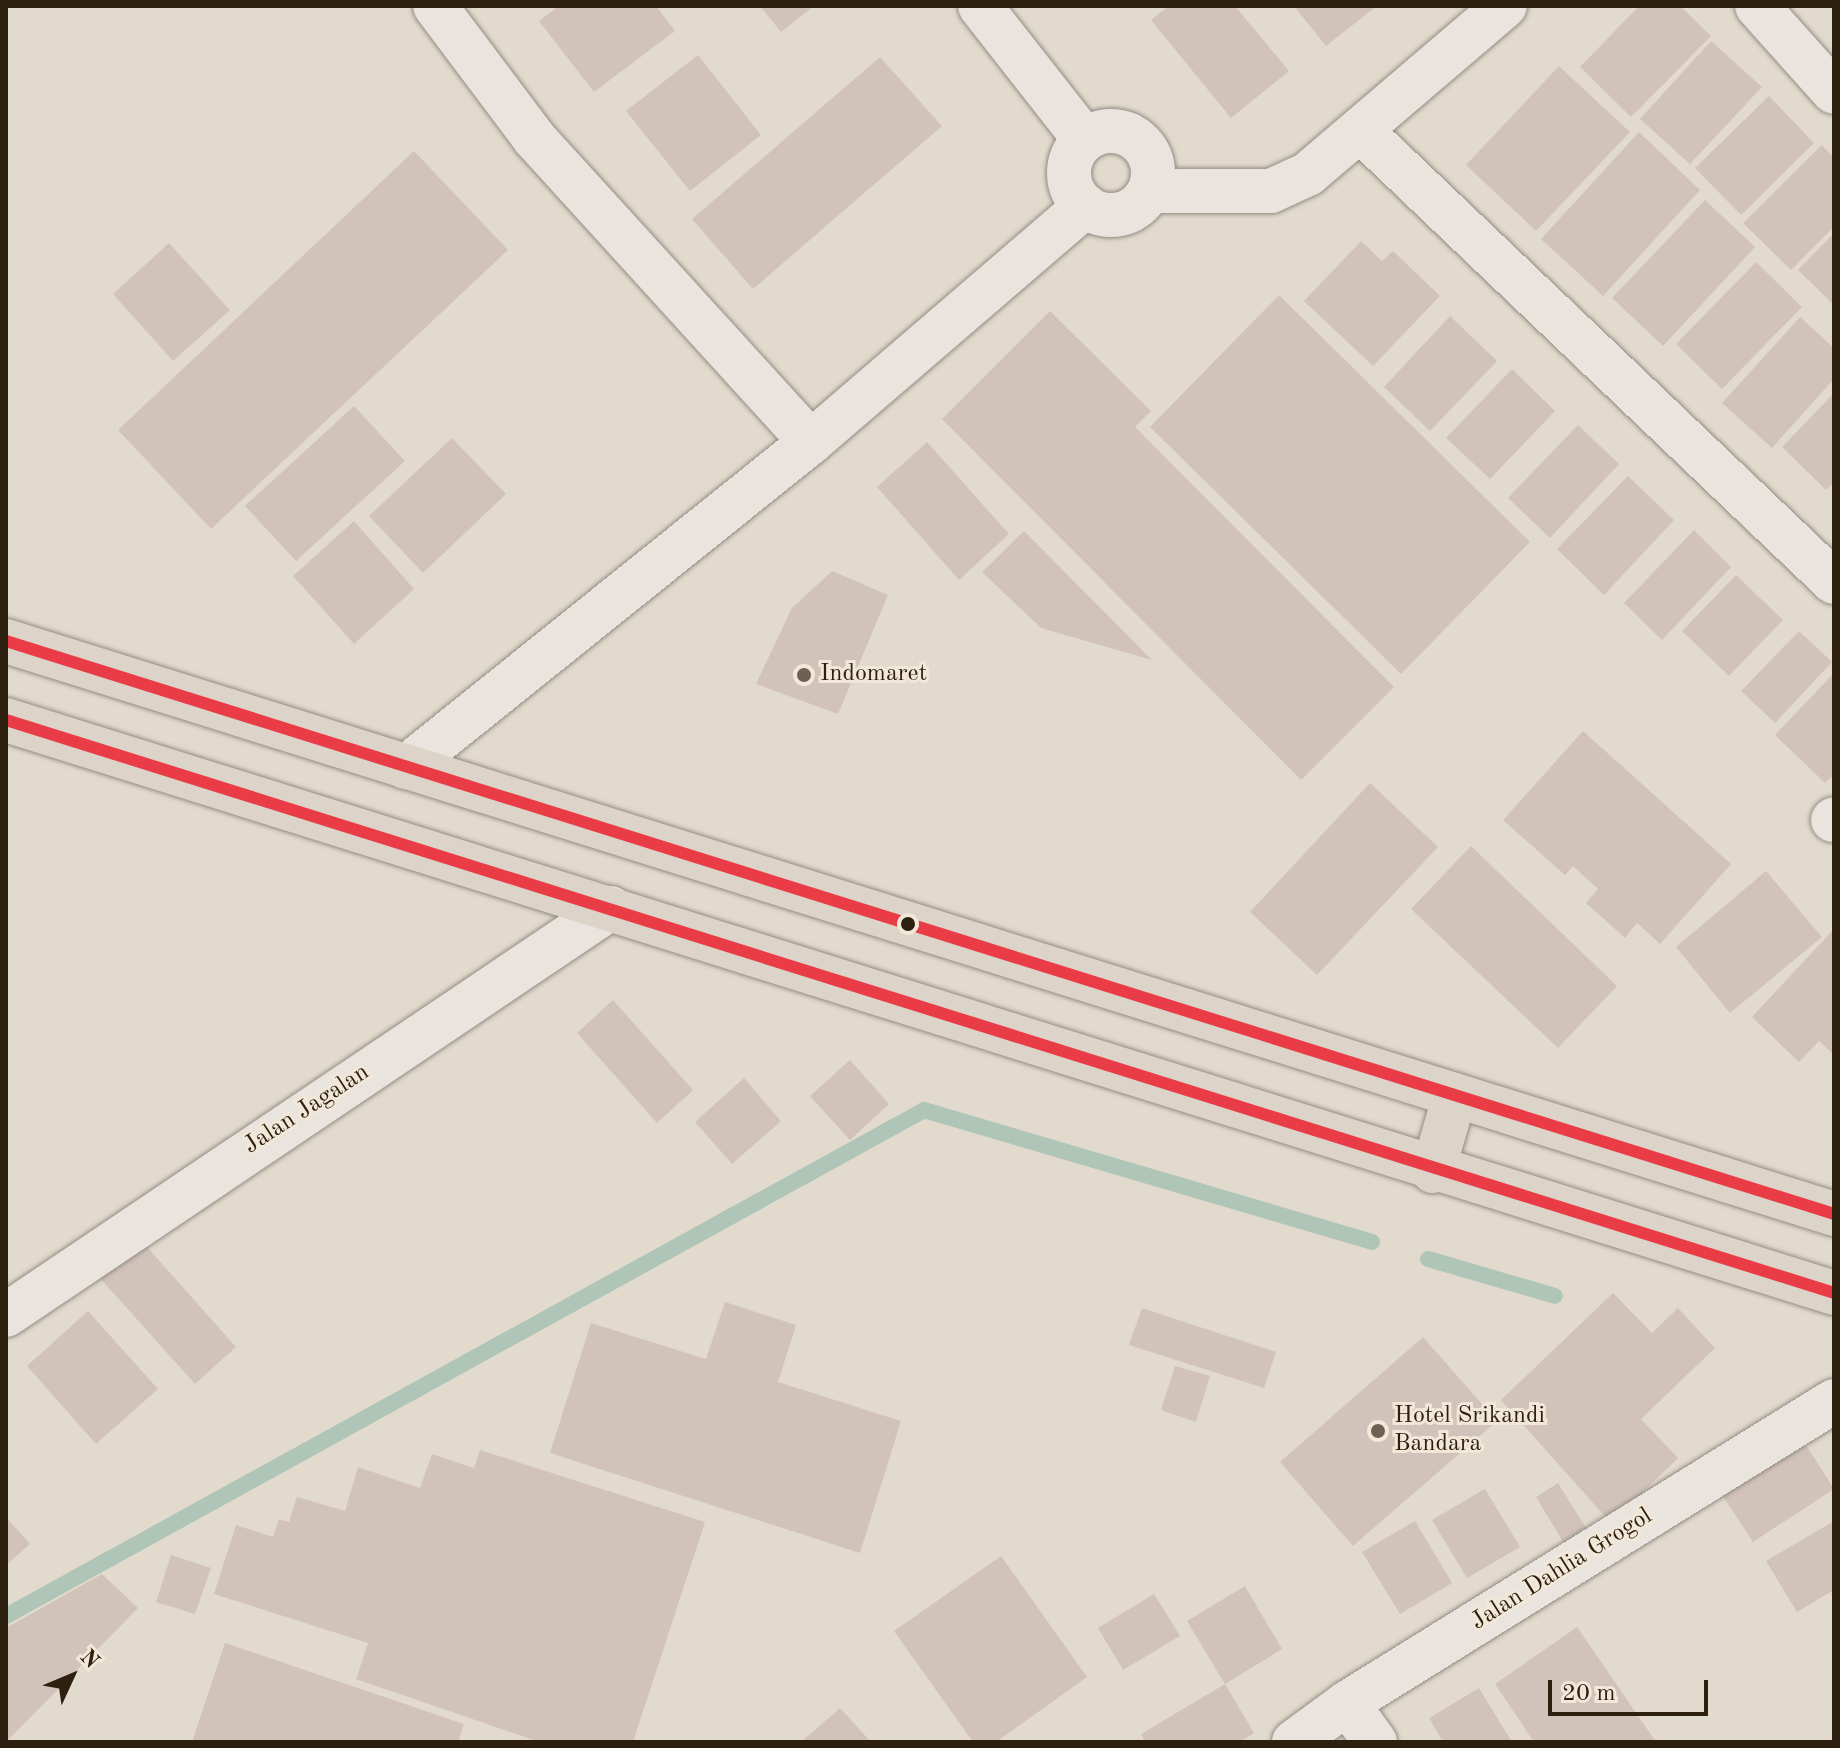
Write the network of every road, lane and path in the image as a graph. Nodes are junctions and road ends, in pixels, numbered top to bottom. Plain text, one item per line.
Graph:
1 (435, 6) edge
2 (980, 6) edge
3 (1505, 6) edge
4 (1757, 6) edge
5 (1834, 92) edge
6 (1360, 130) junction
7 (1085, 140) junction
8 (1150, 191) junction
9 (1085, 206) junction
10 (811, 442) junction
11 (1834, 582) edge
12 (6, 641) edge
13 (6, 720) edge
14 (406, 767) junction
15 (611, 908) junction
16 (1455, 1095) junction
17 (1433, 1171) junction
18 (1834, 1214) edge
19 (1834, 1293) edge
20 (6, 1315) edge
21 (1834, 1401) edge
22 (1347, 1703) junction
23 (1294, 1742) edge
24 (1375, 1742) edge

1 - 10 street
2 - 7 street
3 - 6 street
4 - 5 street
6 - 8 street
6 - 11 street
7 - 8 street
7 - 9 street
8 - 9 street
9 - 10 street
10 - 14 street
12 - 14 highway
13 - 15 highway
14 - 16 highway
15 - 17 highway
15 - 20 street, Jalan Jagalan
16 - 17 highway
16 - 18 highway
17 - 19 highway
21 - 22 street, Jalan Dahlia Grogol
22 - 23 street, Jalan Dahlia Grogol
22 - 24 street

